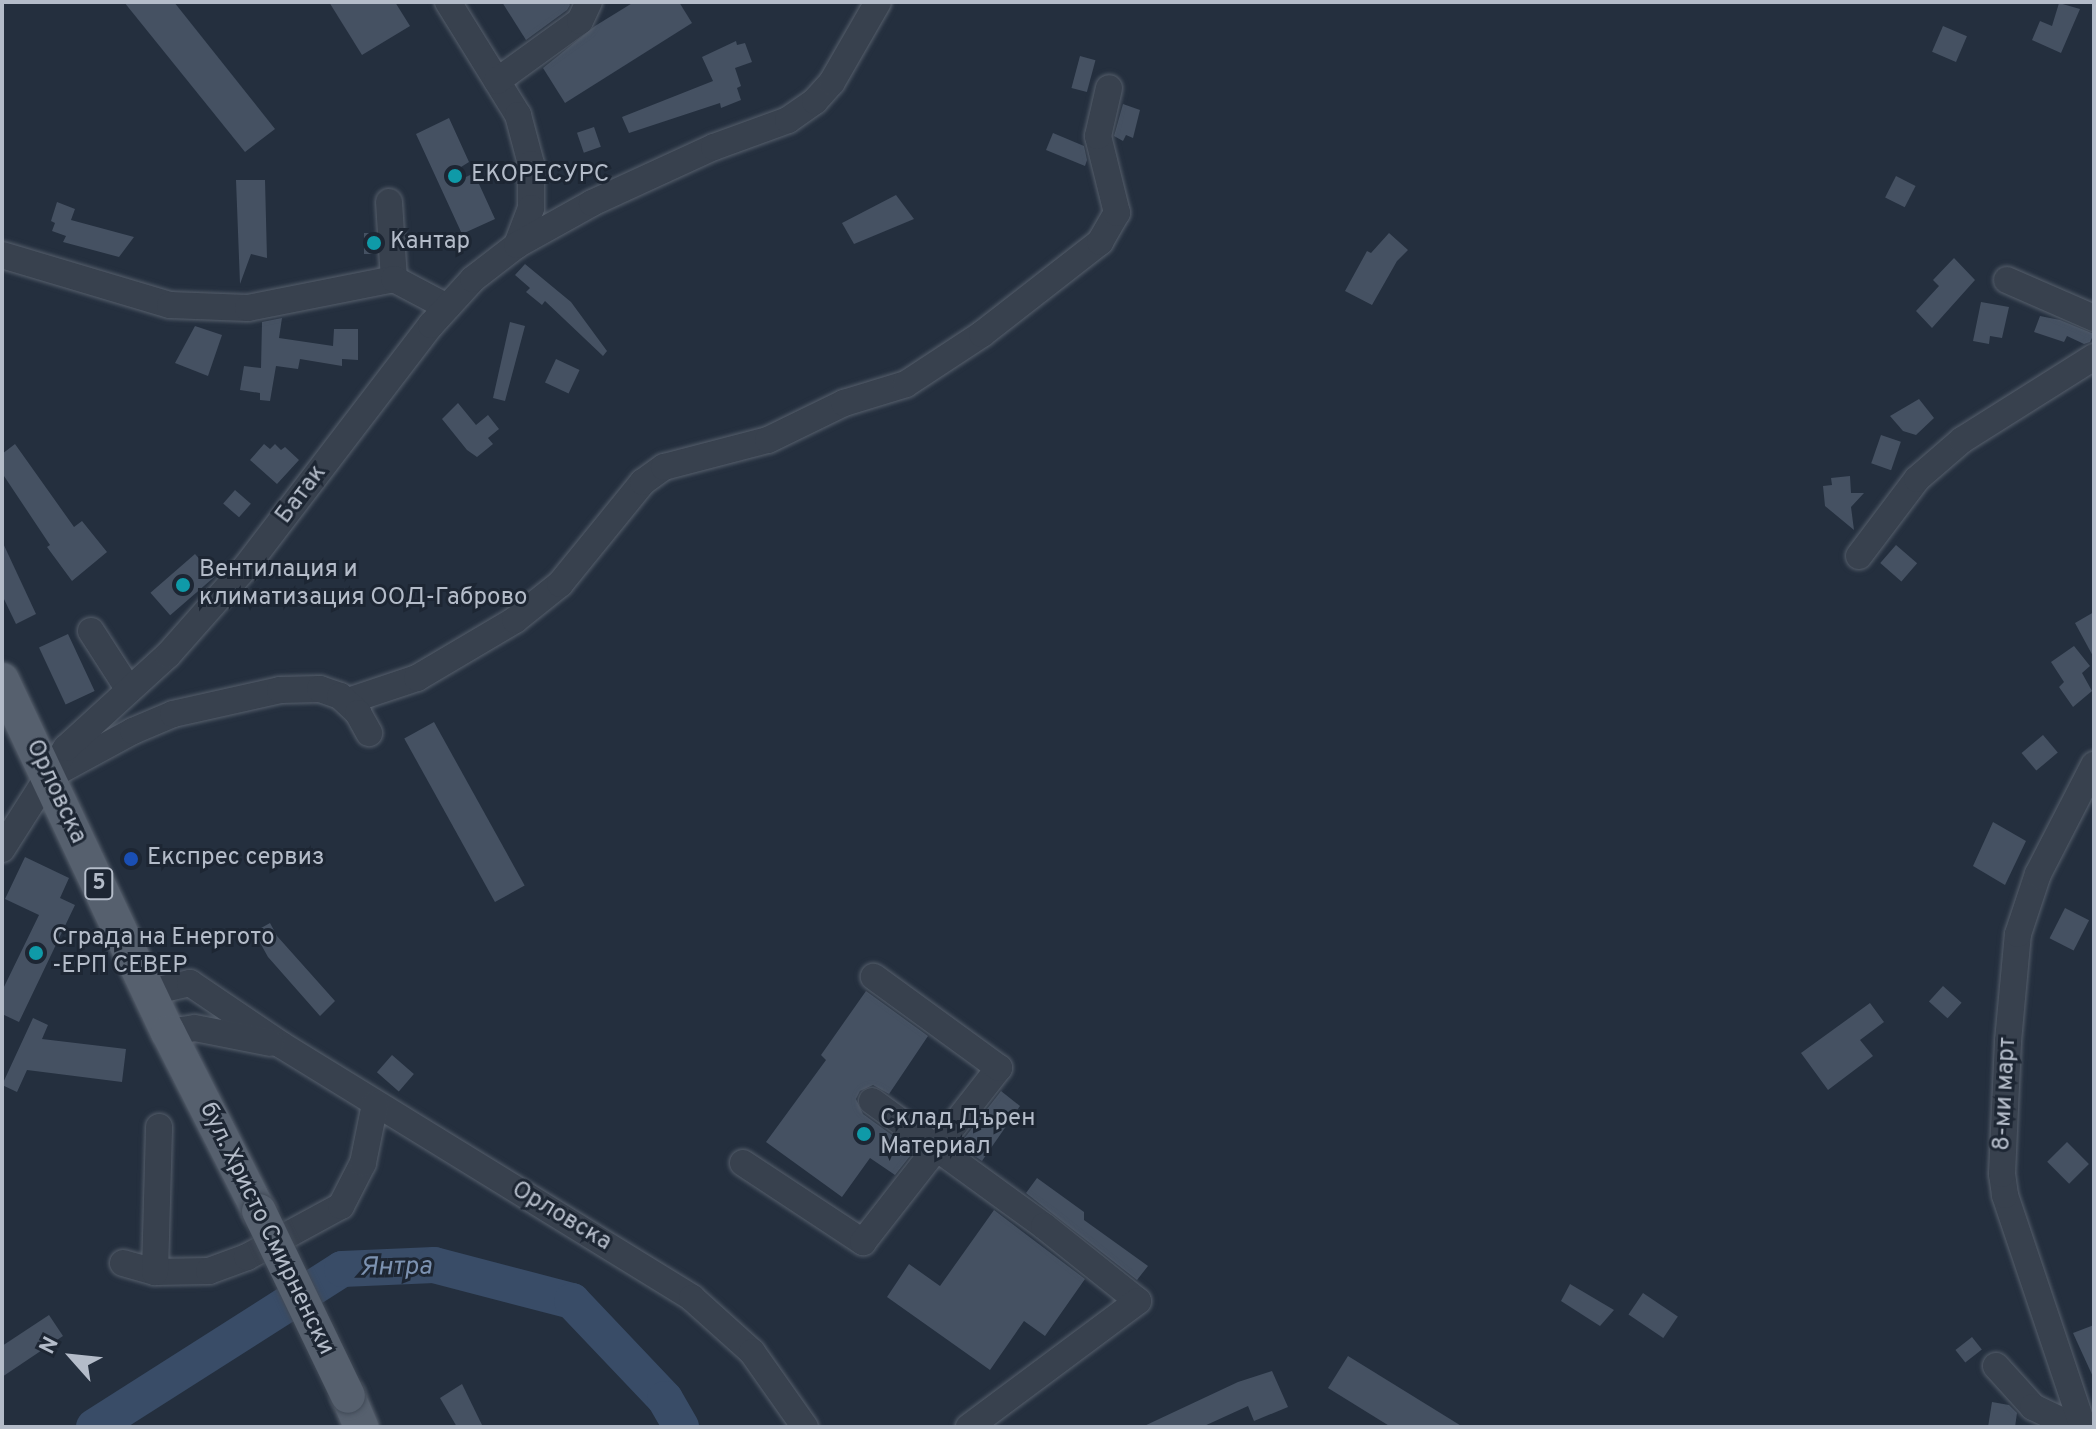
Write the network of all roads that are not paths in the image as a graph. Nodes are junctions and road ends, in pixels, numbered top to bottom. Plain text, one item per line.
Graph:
1 (448, 2) edge
2 (589, 2) edge
3 (878, 2) edge
4 (497, 81) junction
5 (1109, 88) dead end
6 (389, 202) dead end
7 (517, 245) junction
8 (2, 255) edge
9 (394, 279) junction
10 (2007, 280) dead end
11 (447, 307) junction
12 (2094, 318) edge
13 (2094, 357) edge
14 (1859, 556) dead end
15 (91, 631) dead end
16 (2, 680) edge
17 (129, 690) junction
18 (348, 701) junction
19 (369, 733) dead end
20 (2094, 765) edge
21 (48, 777) junction
22 (2, 849) edge
23 (874, 977) dead end
24 (150, 992) junction
25 (168, 1032) junction
26 (283, 1046) junction
27 (872, 1101) dead end
28 (375, 1104) junction
29 (159, 1127) dead end
30 (937, 1148) junction
31 (743, 1163) dead end
32 (123, 1263) dead end
33 (155, 1272) junction
34 (1996, 1366) dead end
35 (355, 1417) edge
36 (805, 1427) edge
37 (969, 1427) edge
38 (2075, 1427) edge
39 (2083, 1427) edge

1 - 4 street
2 - 4 street
3 - 7 street, Батак
4 - 7 street
5 - 18 street
6 - 9 street
7 - 11 street, Батак
8 - 9 street
9 - 11 street
10 - 12 street
11 - 17 street, Батак
13 - 14 street
15 - 17 street
16 - 21 main road, Орловска / 5
17 - 21 street, Батак
18 - 19 street
18 - 21 street
20 - 39 street, 8-ми март
21 - 22 street, Батак
21 - 24 main road, Орловска / 5
23 - 30 street
24 - 25 main road, Орловска / 5
24 - 26 street, Орловска
25 - 26 street, Орловска
25 - 35 main road, бул. Христо Смирненски / 5, bridge
26 - 28 street, Орловска
27 - 30 street
28 - 33 street
28 - 36 street, Орловска
29 - 33 street
30 - 31 street
30 - 37 street
32 - 33 street
34 - 38 street

